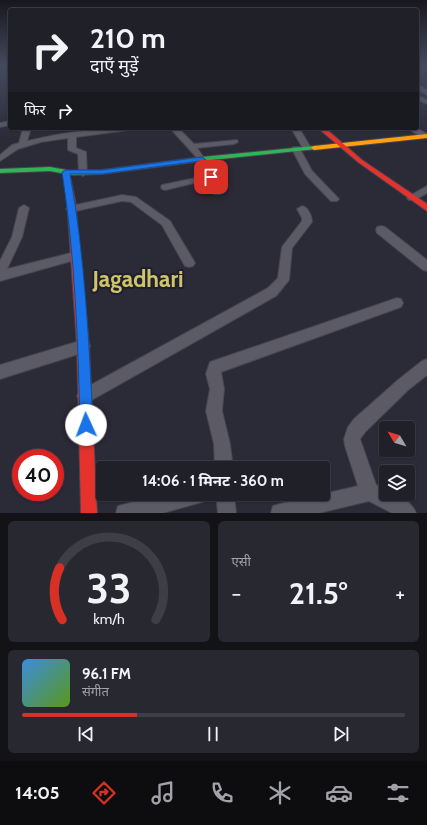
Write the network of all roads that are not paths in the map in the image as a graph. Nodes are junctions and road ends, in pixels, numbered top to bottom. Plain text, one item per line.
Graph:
1 (27, 130) edge
2 (114, 130) edge
3 (176, 130) edge
4 (296, 130) edge
5 (323, 130) edge
6 (415, 130) edge
7 (72, 136) junction
8 (426, 136) edge
9 (234, 142) dead end
10 (23, 144) junction
11 (340, 144) junction
12 (192, 146) junction
13 (307, 148) junction
14 (296, 149) junction
15 (0, 159) edge
16 (202, 159) junction
17 (0, 171) edge
18 (66, 172) junction
19 (83, 173) junction
20 (211, 177) junction
21 (165, 187) dead end
22 (427, 189) edge
23 (218, 192) dead end
24 (412, 198) junction
25 (334, 199) dead end
26 (24, 208) dead end
27 (427, 208) edge
28 (71, 209) junction
29 (302, 209) dead end
30 (381, 230) dead end
31 (75, 256) junction
32 (189, 263) dead end
33 (427, 267) edge
34 (0, 274) edge
35 (397, 303) dead end
36 (83, 346) junction
37 (427, 366) edge
38 (0, 372) edge
39 (85, 396) junction
40 (223, 461) edge
41 (369, 492) junction
42 (174, 501) edge
43 (226, 501) edge
44 (89, 513) edge
45 (125, 513) edge
46 (227, 513) edge
47 (280, 513) edge
48 (407, 513) edge

1 - 10 street
2 - 7 street
3 - 12 street
4 - 13 street
5 - 11 street
6 - 8 street
7 - 10 street
7 - 19 street
8 - 11 street
9 - 12 street
10 - 15 street
11 - 13 street
11 - 24 street
12 - 16 street
13 - 14 street
14 - 16 street
14 - 25 street
16 - 19 street
16 - 20 street
17 - 18 street
18 - 19 street
18 - 28 street
20 - 21 street
20 - 23 street
22 - 24 street
24 - 27 street
26 - 34 street
28 - 31 street
28 - 32 street
29 - 39 street
30 - 33 street
31 - 34 street
31 - 36 street
35 - 40 street
36 - 38 street
36 - 39 street
37 - 41 street
39 - 44 street
41 - 47 street
41 - 48 street
42 - 45 street
43 - 46 street

